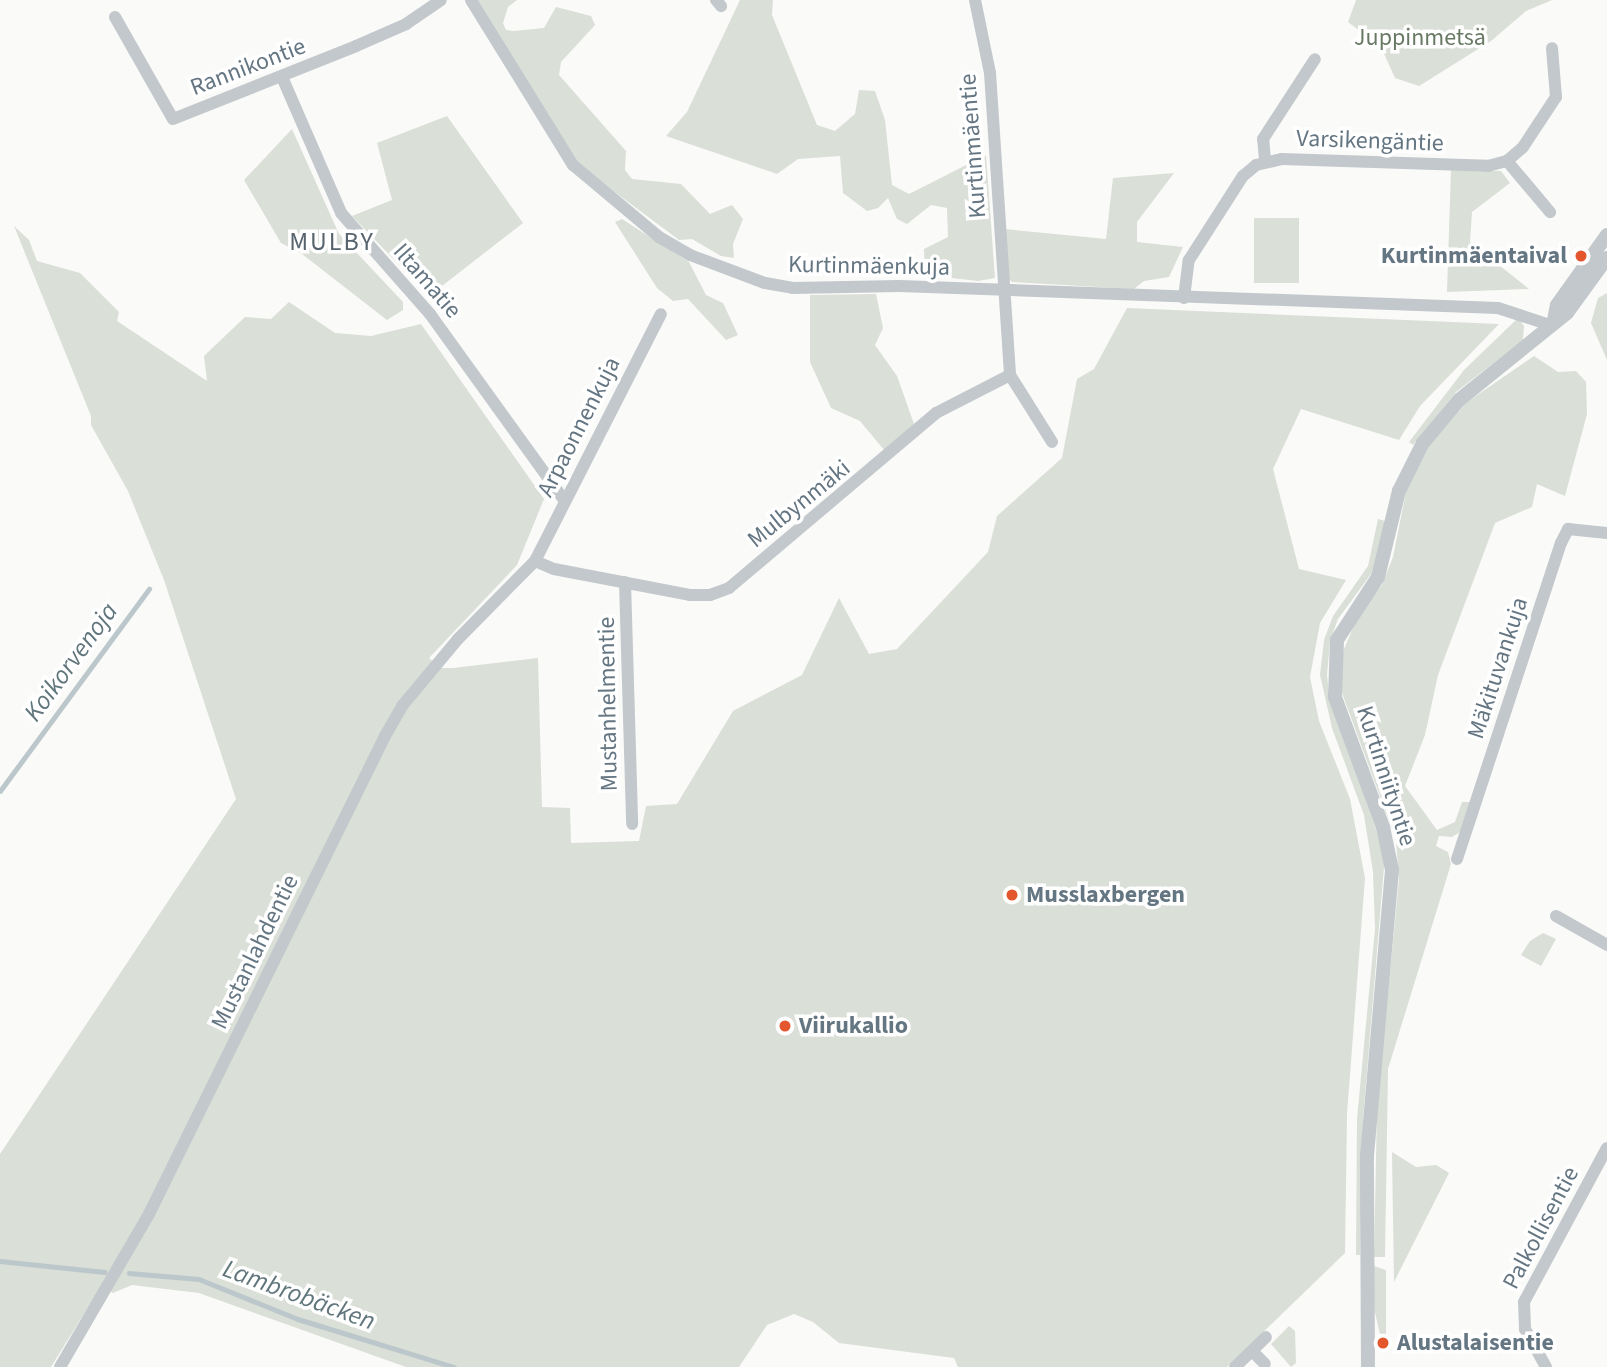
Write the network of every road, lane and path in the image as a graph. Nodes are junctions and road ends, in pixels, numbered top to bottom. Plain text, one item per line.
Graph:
1 (441, 0) edge
2 (471, 0) edge
3 (975, 0) edge
4 (115, 17) dead end
5 (1552, 48) dead end
6 (1315, 59) dead end
7 (282, 77) junction
8 (1265, 160) junction
9 (1507, 162) junction
10 (1550, 212) dead end
11 (1607, 235) edge
12 (1607, 258) edge
13 (1003, 290) junction
14 (1184, 298) junction
15 (661, 314) dead end
16 (1552, 322) junction
17 (1010, 375) junction
18 (1052, 442) dead end
19 (564, 500) junction
20 (1607, 533) edge
21 (535, 561) junction
22 (625, 582) junction
23 (632, 824) dead end
24 (1457, 859) dead end
25 (1556, 915) dead end
26 (1607, 945) edge
27 (1607, 1148) edge
28 (1266, 1337) dead end
29 (1252, 1351) junction
30 (1265, 1364) dead end
31 (60, 1367) edge
32 (1235, 1367) edge
33 (1368, 1367) edge
34 (1546, 1367) edge

1 - 7 street, Rannikontie
2 - 13 street, Kurtinmäenkuja
3 - 13 street, Kurtinmäentie
4 - 7 street, Rannikontie
5 - 9 street
6 - 8 street
7 - 19 street, Iltamatie
8 - 9 street, Varsikengäntie
8 - 14 street, Varsikengäntie
9 - 10 street
11 - 16 street, Kurtinniityntie
12 - 16 street, Kurtinniityntie
13 - 14 street
13 - 17 street
14 - 16 street
15 - 19 street, Arpaonnenkuja
16 - 33 street, Kurtinniityntie
17 - 18 street
17 - 22 street, Mulbynmäki
19 - 21 street, Arpaonnenkuja
20 - 24 street, Mäkituvankuja
21 - 22 street, Mulbynmäki
21 - 31 street, Mustanlahdentie
22 - 23 street, Mustanhelmentie
25 - 26 street
27 - 34 street, Palkollisentie
28 - 29 street
29 - 30 street
29 - 32 street

